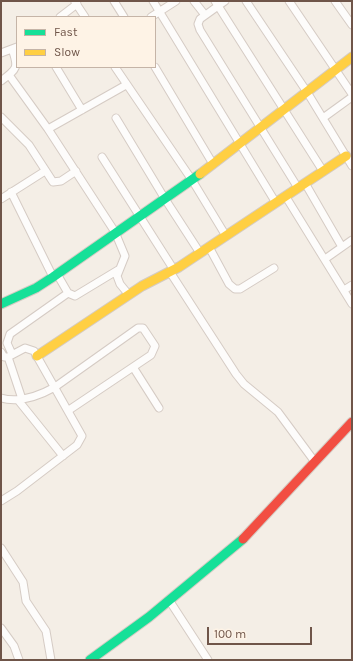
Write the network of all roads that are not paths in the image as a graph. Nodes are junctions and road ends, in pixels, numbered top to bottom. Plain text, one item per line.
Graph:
1 (114, 1) edge
2 (153, 1) edge
3 (176, 1) edge
4 (194, 1) edge
5 (246, 1) edge
6 (288, 1) edge
7 (335, 1) edge
8 (219, 2) edge
9 (76, 3) edge
10 (160, 12) junction
11 (205, 15) junction
12 (61, 16) edge
13 (84, 16) edge
14 (123, 16) edge
15 (153, 16) edge
16 (352, 25) edge
17 (15, 48) edge
18 (1, 53) edge
19 (352, 57) edge
20 (16, 68) edge
21 (57, 68) edge
22 (116, 68) edge
23 (155, 68) edge
24 (335, 69) junction
25 (9, 75) junction
26 (1, 81) edge
27 (126, 85) junction
28 (307, 92) junction
29 (352, 94) edge
30 (352, 97) edge
31 (82, 110) junction
32 (283, 110) junction
33 (1, 117) edge
34 (116, 118) dead end
35 (323, 118) junction
36 (261, 127) junction
37 (48, 129) junction
38 (238, 144) junction
39 (102, 157) dead end
40 (349, 157) edge
41 (213, 164) junction
42 (352, 166) edge
43 (45, 170) junction
44 (323, 171) junction
45 (76, 172) junction
46 (192, 180) junction
47 (302, 186) junction
48 (11, 192) junction
49 (286, 197) junction
50 (1, 198) edge
51 (165, 199) junction
52 (276, 203) junction
53 (139, 216) junction
54 (115, 232) junction
55 (226, 236) junction
56 (352, 240) edge
57 (209, 247) junction
58 (342, 247) junction
59 (200, 253) junction
60 (325, 259) junction
61 (274, 268) dead end
62 (118, 270) junction
63 (172, 271) junction
64 (55, 276) junction
65 (352, 285) edge
66 (344, 290) junction
67 (68, 293) junction
68 (129, 295) junction
69 (1, 304) edge
70 (352, 304) edge
71 (1, 352) edge
72 (10, 356) junction
73 (37, 356) junction
74 (133, 367) junction
75 (55, 387) junction
76 (1, 398) edge
77 (20, 399) junction
78 (159, 408) dead end
79 (69, 410) junction
80 (352, 422) edge
81 (63, 456) junction
82 (315, 462) junction
83 (1, 501) edge
84 (1, 548) edge
85 (169, 600) junction
86 (1, 628) edge
87 (19, 660) edge
88 (51, 660) edge
89 (90, 660) edge
90 (208, 660) edge

1 - 14 street
2 - 10 street
3 - 10 street
4 - 11 street
5 - 28 street
6 - 24 street
7 - 16 street
8 - 11 street
8 - 32 street
9 - 12 street
9 - 13 street
10 - 15 street
10 - 38 street
11 - 36 street
17 - 18 street
19 - 24 main road
20 - 25 street
21 - 31 street
22 - 27 street
23 - 41 street
24 - 28 main road
24 - 29 street
25 - 26 street
25 - 37 street
27 - 31 street
27 - 46 street
28 - 32 main road
28 - 35 street
30 - 35 street
31 - 37 street
32 - 36 main road
32 - 44 street
33 - 43 street
34 - 51 street
35 - 40 street
36 - 38 main road
36 - 47 street
37 - 45 street
38 - 41 main road
38 - 52 street
39 - 53 street
40 - 42 street
40 - 44 main road
41 - 46 main road
43 - 45 street
43 - 48 street
44 - 47 main road
45 - 54 street
46 - 51 main road
46 - 55 street
47 - 49 main road
47 - 58 street
48 - 50 street
48 - 64 street
49 - 52 main road
49 - 60 street
51 - 53 main road
51 - 59 street
52 - 55 main road
53 - 54 main road
53 - 63 street
54 - 62 street
54 - 64 main road
55 - 57 main road
56 - 58 street
57 - 59 main road
57 - 61 street
58 - 60 street
59 - 63 main road
60 - 66 street
62 - 67 street
62 - 68 street
63 - 68 main road
63 - 82 street
64 - 67 street
64 - 69 main road
65 - 66 street
66 - 70 street
67 - 72 street
68 - 73 main road
71 - 72 street
72 - 73 street
72 - 77 street
73 - 75 street
74 - 75 street
74 - 78 street
74 - 79 street
75 - 77 street
75 - 79 street
76 - 77 street
77 - 81 street
79 - 81 street
80 - 82 main road
81 - 83 street
82 - 85 main road
84 - 88 street
85 - 89 main road
85 - 90 street
86 - 87 street

